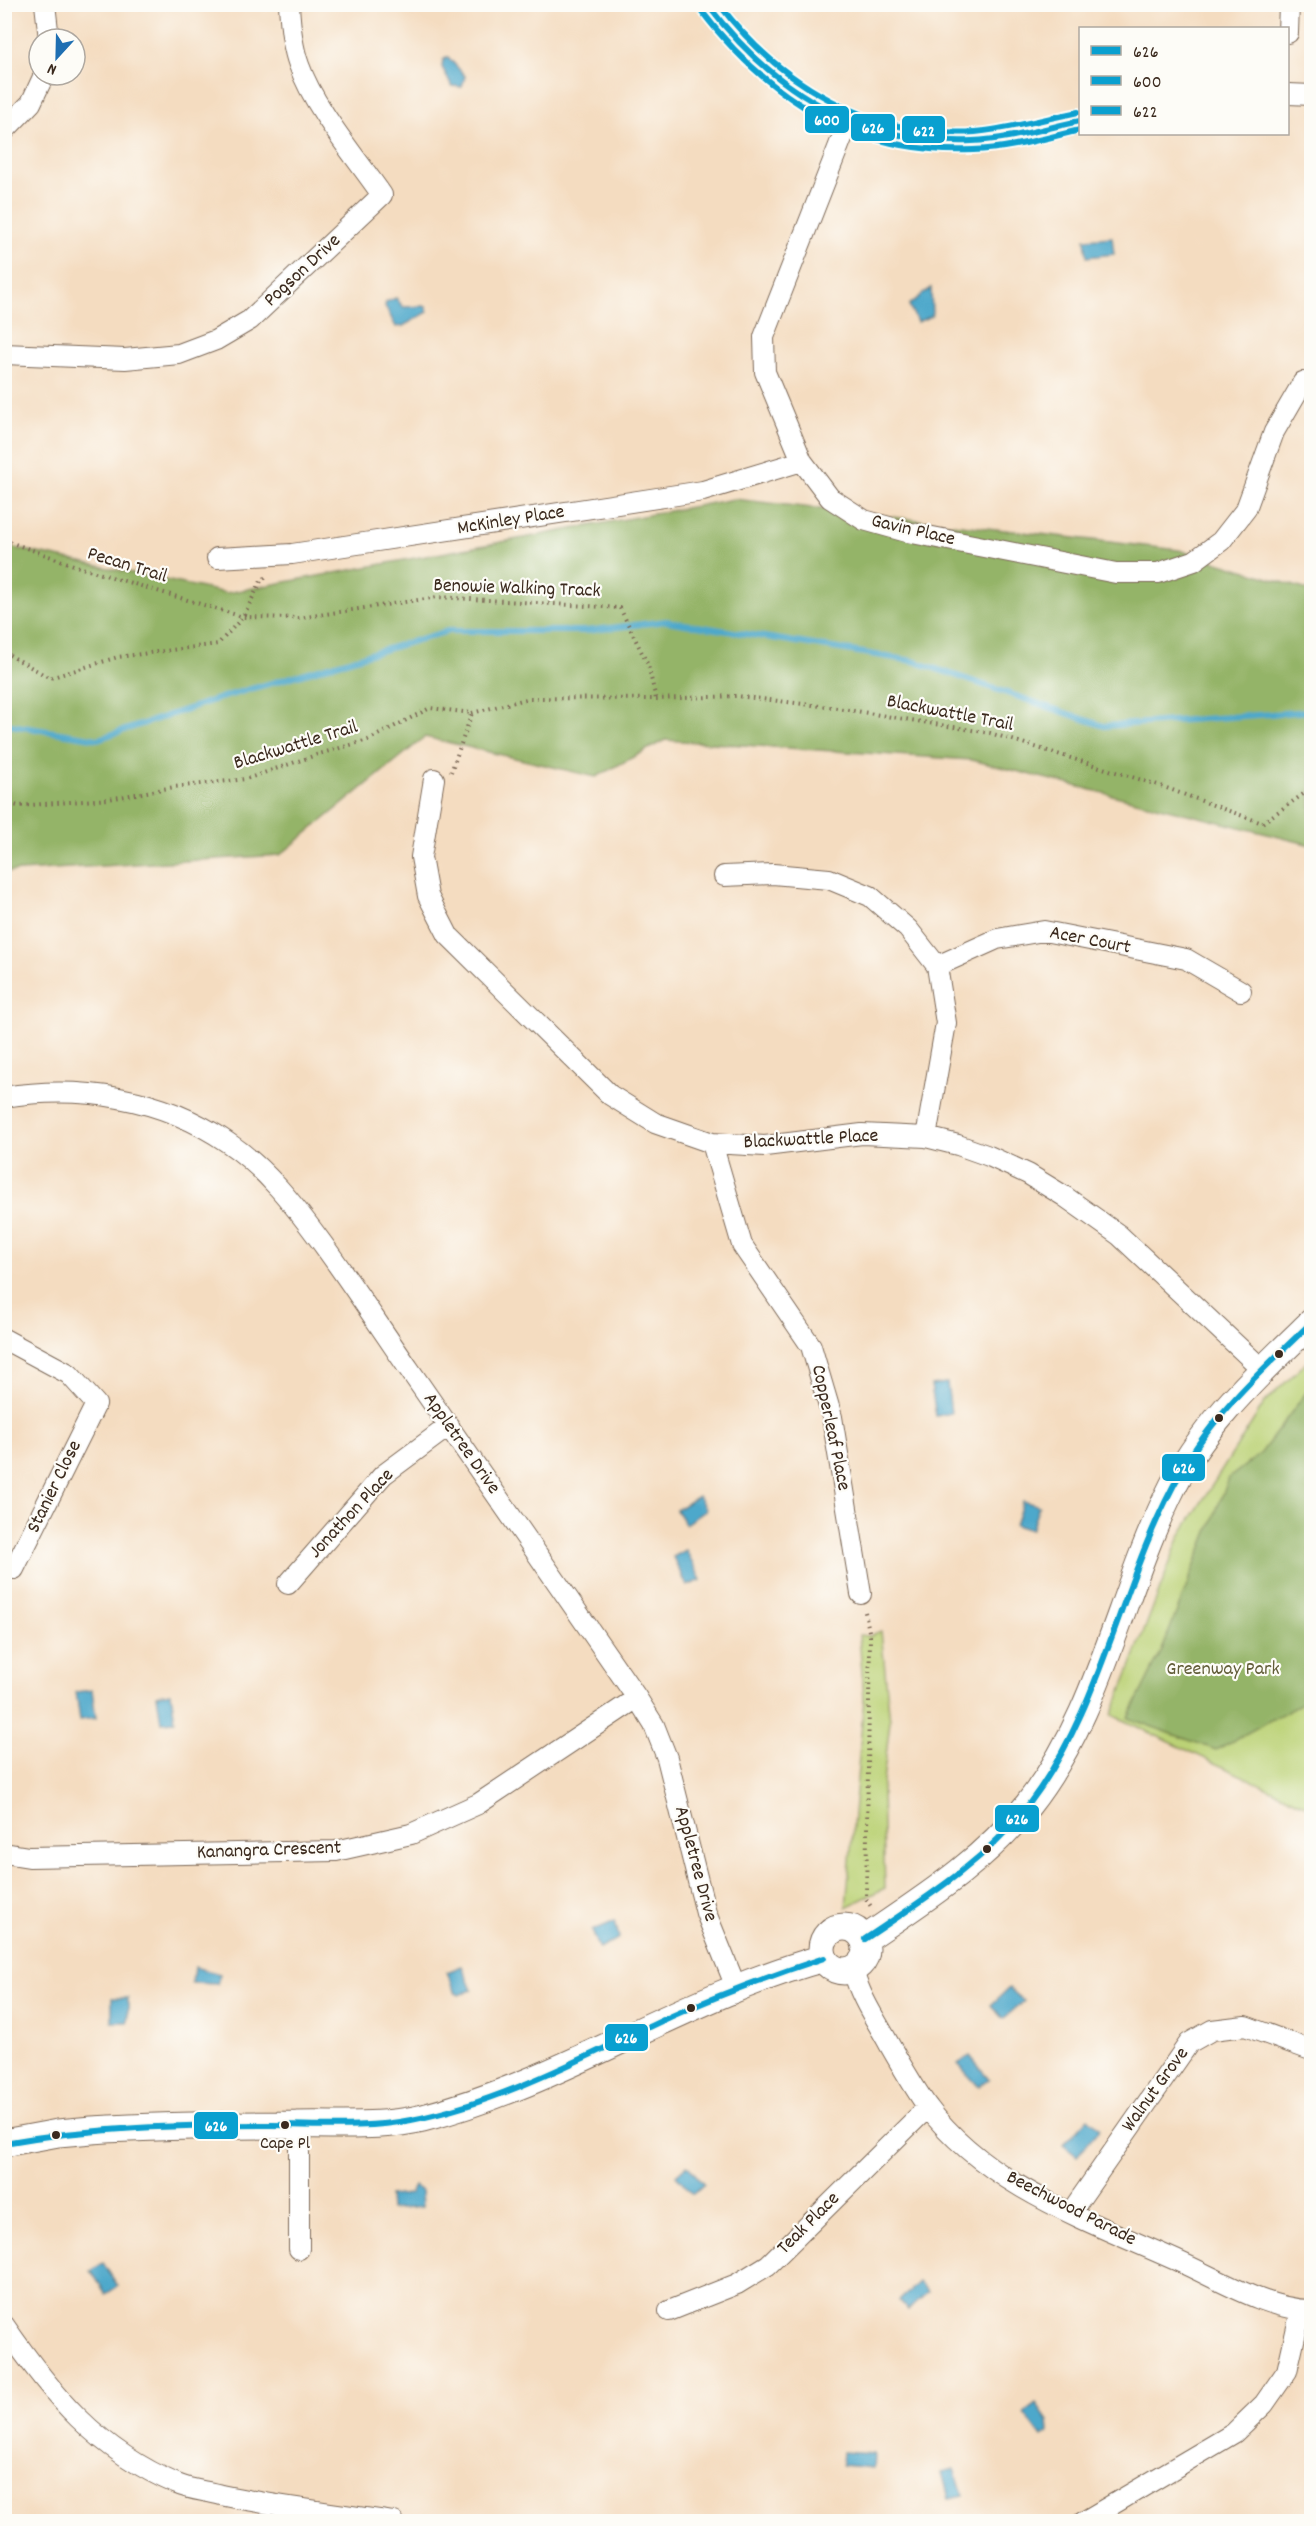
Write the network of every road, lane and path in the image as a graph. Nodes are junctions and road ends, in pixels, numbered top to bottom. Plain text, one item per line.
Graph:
1 (45, 4) edge
2 (289, 4) edge
3 (707, 4) edge
4 (1289, 4) edge
5 (48, 27) edge
6 (1287, 27) edge
7 (38, 87) edge
8 (1289, 94) edge
9 (1311, 95) edge
10 (849, 120) junction
11 (1079, 121) edge
12 (4, 131) edge
13 (4, 354) edge
14 (1304, 382) dead end
15 (802, 461) junction
16 (4, 540) edge
17 (292, 554) junction
18 (217, 558) dead end
19 (243, 617) junction
20 (4, 652) edge
21 (656, 699) junction
22 (472, 713) junction
23 (434, 779) joint
24 (1311, 788) edge
25 (4, 802) edge
26 (724, 876) dead end
27 (937, 966) junction
28 (1241, 991) dead end
29 (4, 1097) edge
30 (926, 1137) junction
31 (712, 1143) junction
32 (1311, 1322) edge
33 (4, 1339) edge
34 (1263, 1370) junction
35 (449, 1426) junction
36 (14, 1569) dead end
37 (288, 1584) dead end
38 (861, 1594) joint
39 (637, 1698) junction
40 (4, 1853) edge
41 (874, 1933) junction
42 (824, 1958) junction
43 (853, 1970) junction
44 (736, 1988) junction
45 (1308, 2049) dead end
46 (928, 2107) junction
47 (300, 2125) junction
48 (4, 2143) edge
49 (1071, 2212) junction
50 (299, 2249) dead end
51 (1306, 2310) edge
52 (669, 2311) dead end
53 (4, 2325) edge
54 (329, 2517) edge
55 (394, 2522) edge
56 (1083, 2522) edge

1 - 5 street
2 - 13 street, Pogson Drive
3 - 10 street
4 - 6 street
7 - 12 street
8 - 9 street
10 - 11 street
10 - 15 street, Gavin Place
14 - 15 street, Gavin Place
15 - 17 street, McKinley Place
16 - 19 path, Pecan Trail
17 - 18 street, McKinley Place
17 - 19 path
19 - 20 path
19 - 21 path, Benowie Walking Track
21 - 22 path, Blackwattle Trail
21 - 24 path, Blackwattle Trail
22 - 23 path
22 - 25 path, Blackwattle Trail
23 - 31 street, Blackwattle Place
26 - 27 street
27 - 28 street, Acer Court
27 - 30 street
29 - 35 street, Appletree Drive
30 - 31 street, Blackwattle Place
30 - 34 street, Blackwattle Place
31 - 38 street, Copperleaf Place
32 - 34 main road
33 - 36 street, Stanier Close
34 - 41 main road
35 - 37 street, Jonathon Place
35 - 39 street, Appletree Drive
38 - 41 path
39 - 40 street, Kanangra Crescent
39 - 44 street, Appletree Drive
41 - 42 main road
41 - 43 main road
42 - 43 main road
42 - 44 main road
43 - 46 street, Beechwood Parade
44 - 47 main road
45 - 49 street, Walnut Grove
46 - 49 street, Beechwood Parade
46 - 52 street, Teak Place
47 - 48 main road
47 - 50 street
49 - 51 street, Beechwood Parade
51 - 56 street
53 - 54 street
54 - 55 street

